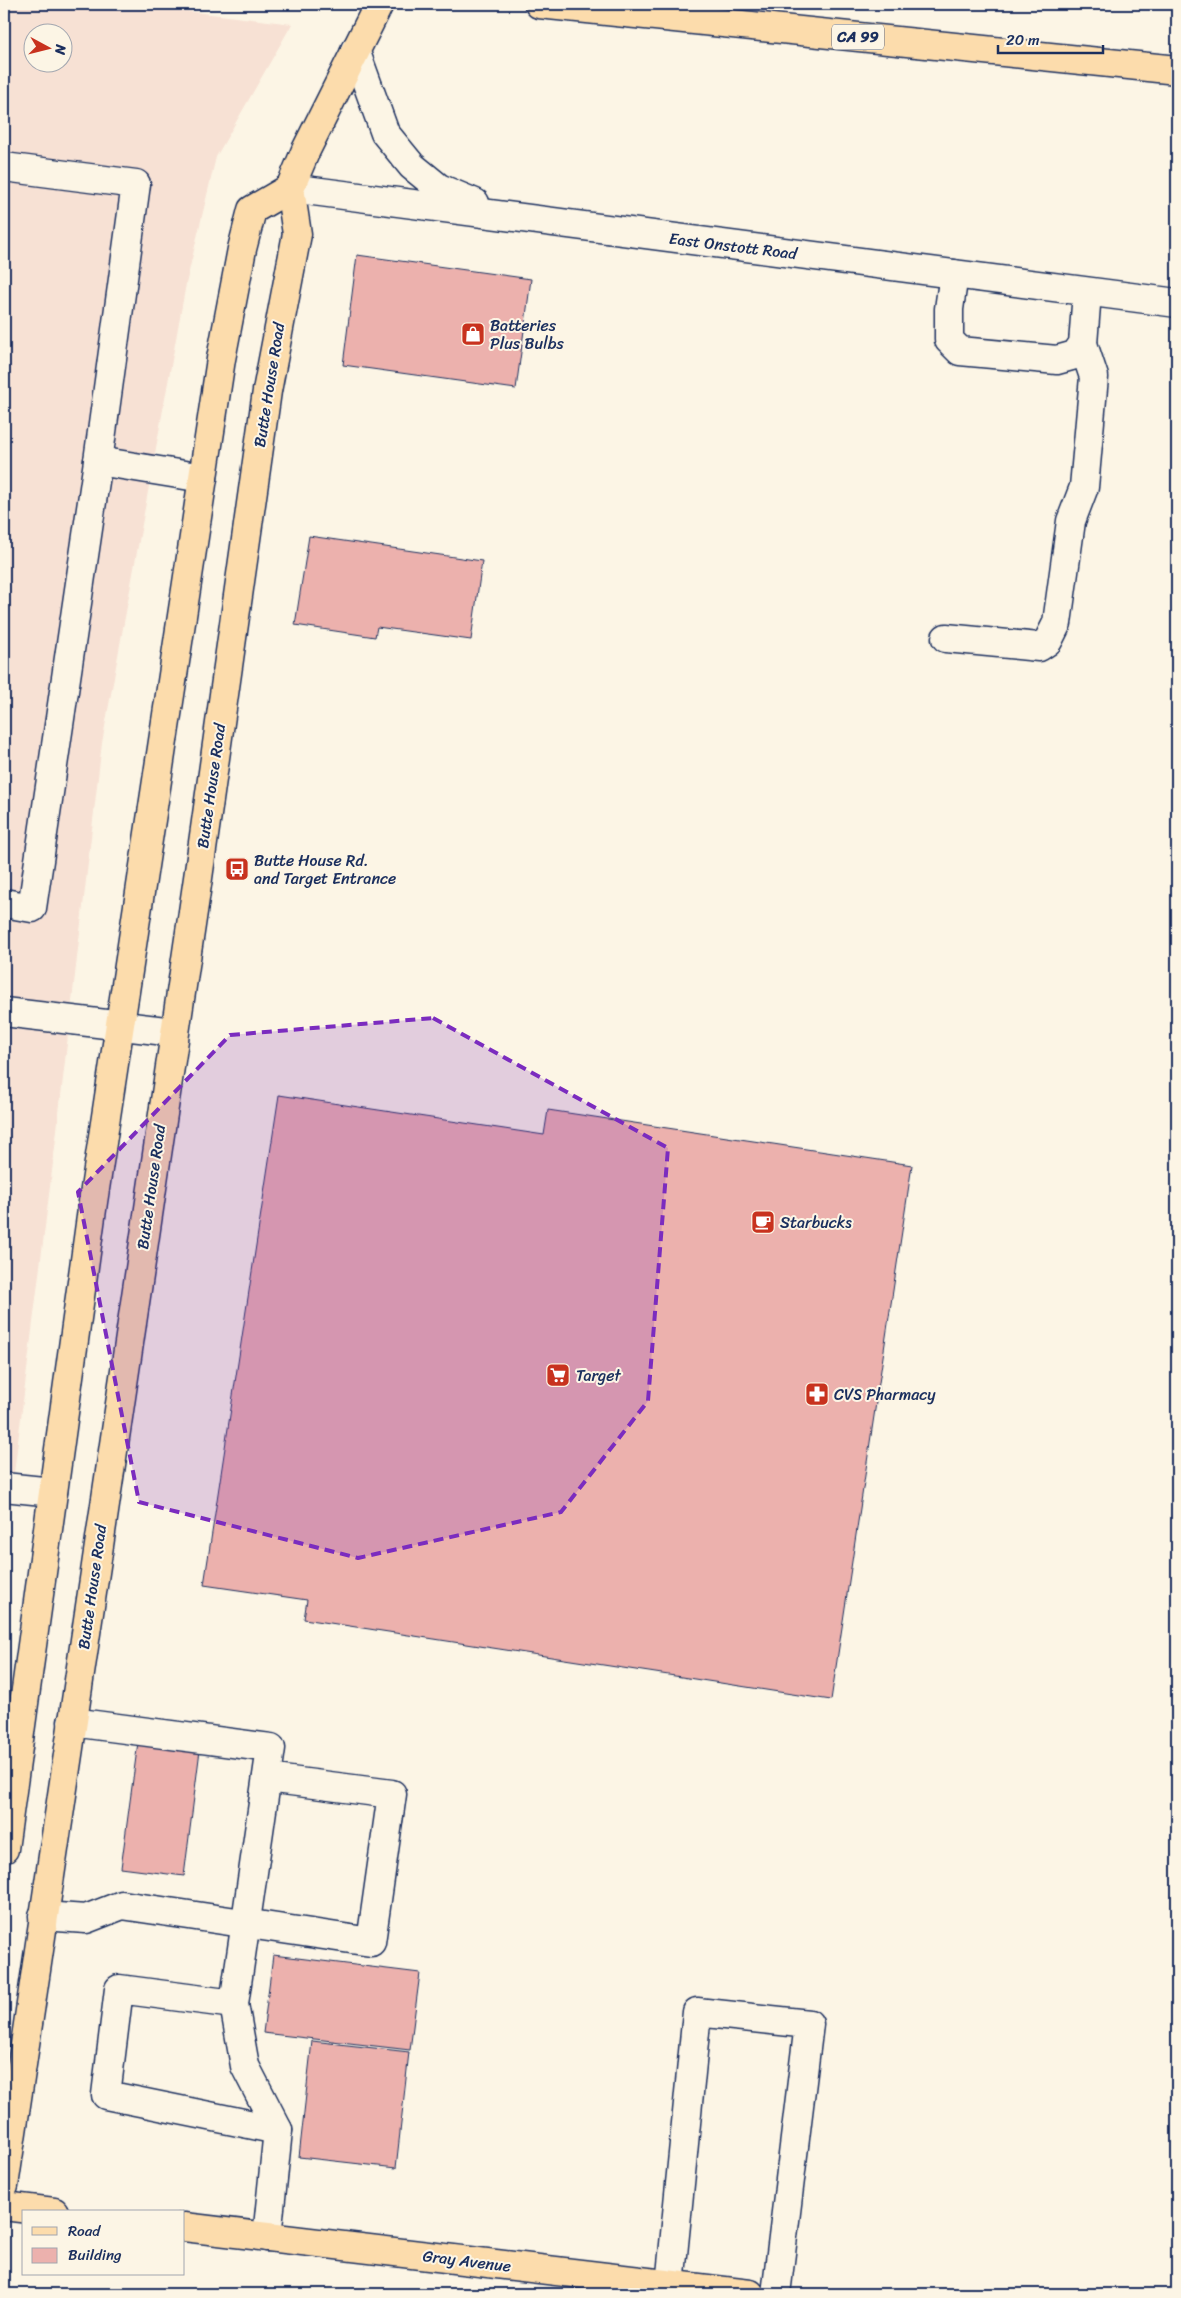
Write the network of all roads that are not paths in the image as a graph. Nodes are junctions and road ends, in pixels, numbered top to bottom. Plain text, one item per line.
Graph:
1 (379, 4) edge
2 (539, 4) edge
3 (356, 50) junction
4 (1177, 70) edge
5 (4, 168) edge
6 (290, 188) junction
7 (509, 217) junction
8 (954, 274) junction
9 (1087, 292) junction
10 (1177, 303) edge
11 (1083, 344) junction
12 (98, 462) junction
13 (203, 478) junction
14 (946, 638) dead end
15 (4, 902) edge
16 (4, 1012) edge
17 (119, 1027) junction
18 (174, 1032) junction
19 (4, 1487) edge
20 (53, 1492) junction
21 (72, 1722) junction
22 (267, 1778) junction
23 (4, 1849) edge
24 (43, 1916) junction
25 (245, 1922) junction
26 (234, 2004) junction
27 (278, 2130) junction
28 (4, 2186) edge
29 (4, 2206) edge
30 (37, 2210) edge
31 (185, 2227) edge
32 (268, 2237) junction
33 (670, 2285) junction
34 (750, 2294) edge
35 (776, 2294) edge

1 - 3 main road
2 - 4 main road, CA 99
3 - 6 main road
3 - 7 street
5 - 12 street
6 - 7 street, East Onstott Road
6 - 13 main road
6 - 18 main road, Butte House Road
7 - 8 street, East Onstott Road
8 - 9 street, East Onstott Road
8 - 11 street
9 - 10 street, East Onstott Road
9 - 11 street
11 - 14 street
12 - 13 street
12 - 15 street
13 - 17 main road
16 - 17 street
17 - 18 street
17 - 20 main road
18 - 21 main road, Butte House Road
19 - 20 street
20 - 23 main road
21 - 22 street
21 - 24 main road, Butte House Road
22 - 25 street
22 - 25 street
24 - 25 street
24 - 28 main road, Butte House Road
25 - 26 street
26 - 27 street
26 - 27 street
27 - 32 street
29 - 30 main road
31 - 32 main road, Gray Avenue
32 - 33 main road, Gray Avenue
33 - 34 main road, Gray Avenue
33 - 35 street

